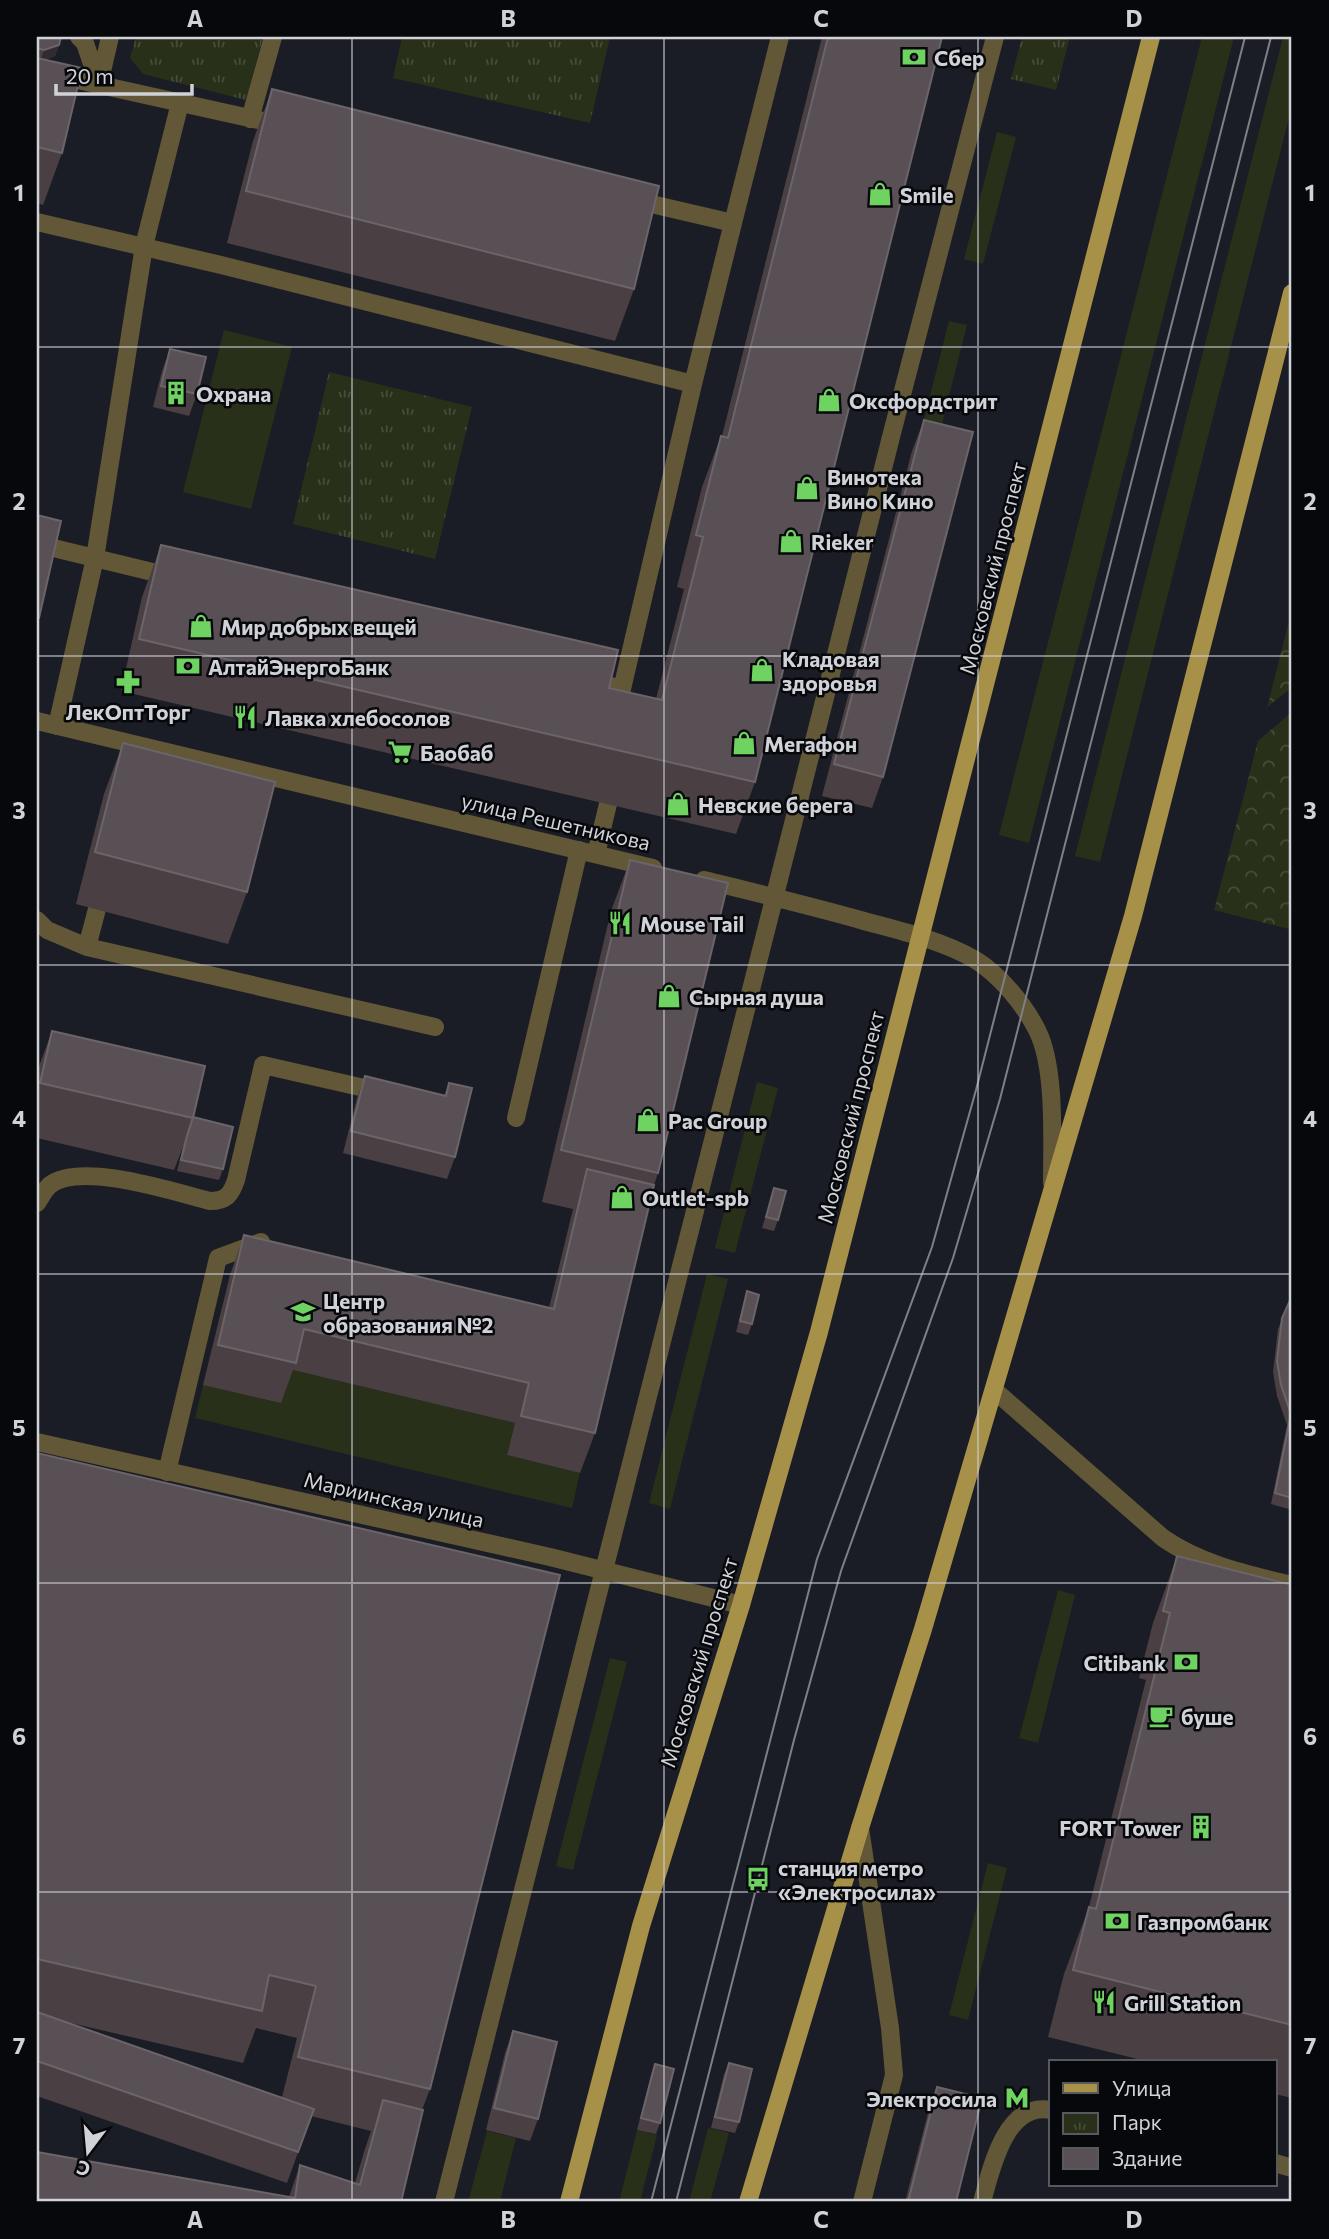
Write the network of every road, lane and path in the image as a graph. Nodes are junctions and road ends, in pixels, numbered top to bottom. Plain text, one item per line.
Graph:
1 (79, 37) edge
2 (110, 37) edge
3 (273, 37) edge
4 (780, 37) edge
5 (995, 37) edge
6 (1151, 37) edge
7 (37, 71) edge
8 (99, 85) junction
9 (180, 103) junction
10 (250, 119) junction
11 (301, 130) edge
12 (614, 196) edge
13 (37, 222) edge
14 (733, 223) junction
15 (144, 246) junction
16 (1292, 293) edge
17 (694, 384) junction
18 (37, 544) edge
19 (95, 558) junction
20 (188, 581) edge
21 (570, 676) edge
22 (622, 689) junction
23 (622, 712) edge
24 (37, 721) edge
25 (57, 726) junction
26 (608, 804) dead end
27 (588, 852) junction
28 (774, 896) junction
29 (97, 909) dead end
30 (37, 920) edge
31 (920, 936) junction
32 (87, 947) junction
33 (435, 1027) dead end
34 (404, 1098) edge
35 (516, 1118) dead end
36 (1052, 1190) junction
37 (37, 1202) edge
38 (274, 1245) edge
39 (993, 1390) junction
40 (37, 1442) edge
41 (167, 1472) junction
42 (603, 1570) junction
43 (1292, 1585) edge
44 (741, 1605) junction
45 (860, 1828) junction
46 (1049, 2110) edge
47 (444, 2202) edge
48 (569, 2202) edge
49 (748, 2202) edge
50 (862, 2202) edge
51 (982, 2202) edge

1 - 8 street
2 - 8 street
3 - 10 street
4 - 14 street
5 - 28 street
6 - 31 main road, Московский проспект
7 - 8 street
8 - 9 street
9 - 10 street
9 - 15 street
10 - 11 street
12 - 14 street
13 - 15 street
14 - 17 street
15 - 17 street
15 - 19 street
16 - 36 main road
17 - 22 street
18 - 19 street
19 - 20 street
19 - 25 street
21 - 22 street
22 - 23 street
24 - 25 street, улица Решетникова
25 - 27 street, улица Решетникова
26 - 27 street
27 - 28 street, улица Решетникова
27 - 35 street
28 - 31 street, улица Решетникова
28 - 42 street
29 - 32 street
30 - 32 street
31 - 36 street, улица Решетникова
31 - 44 main road, Московский проспект
32 - 33 street
34 - 37 street
36 - 39 main road
38 - 41 street
39 - 43 street
39 - 45 main road
40 - 41 street, Мариинская улица
41 - 42 street, Мариинская улица
42 - 44 street, Мариинская улица
42 - 47 street
44 - 48 main road, Московский проспект
45 - 49 main road
45 - 50 street
46 - 51 street

